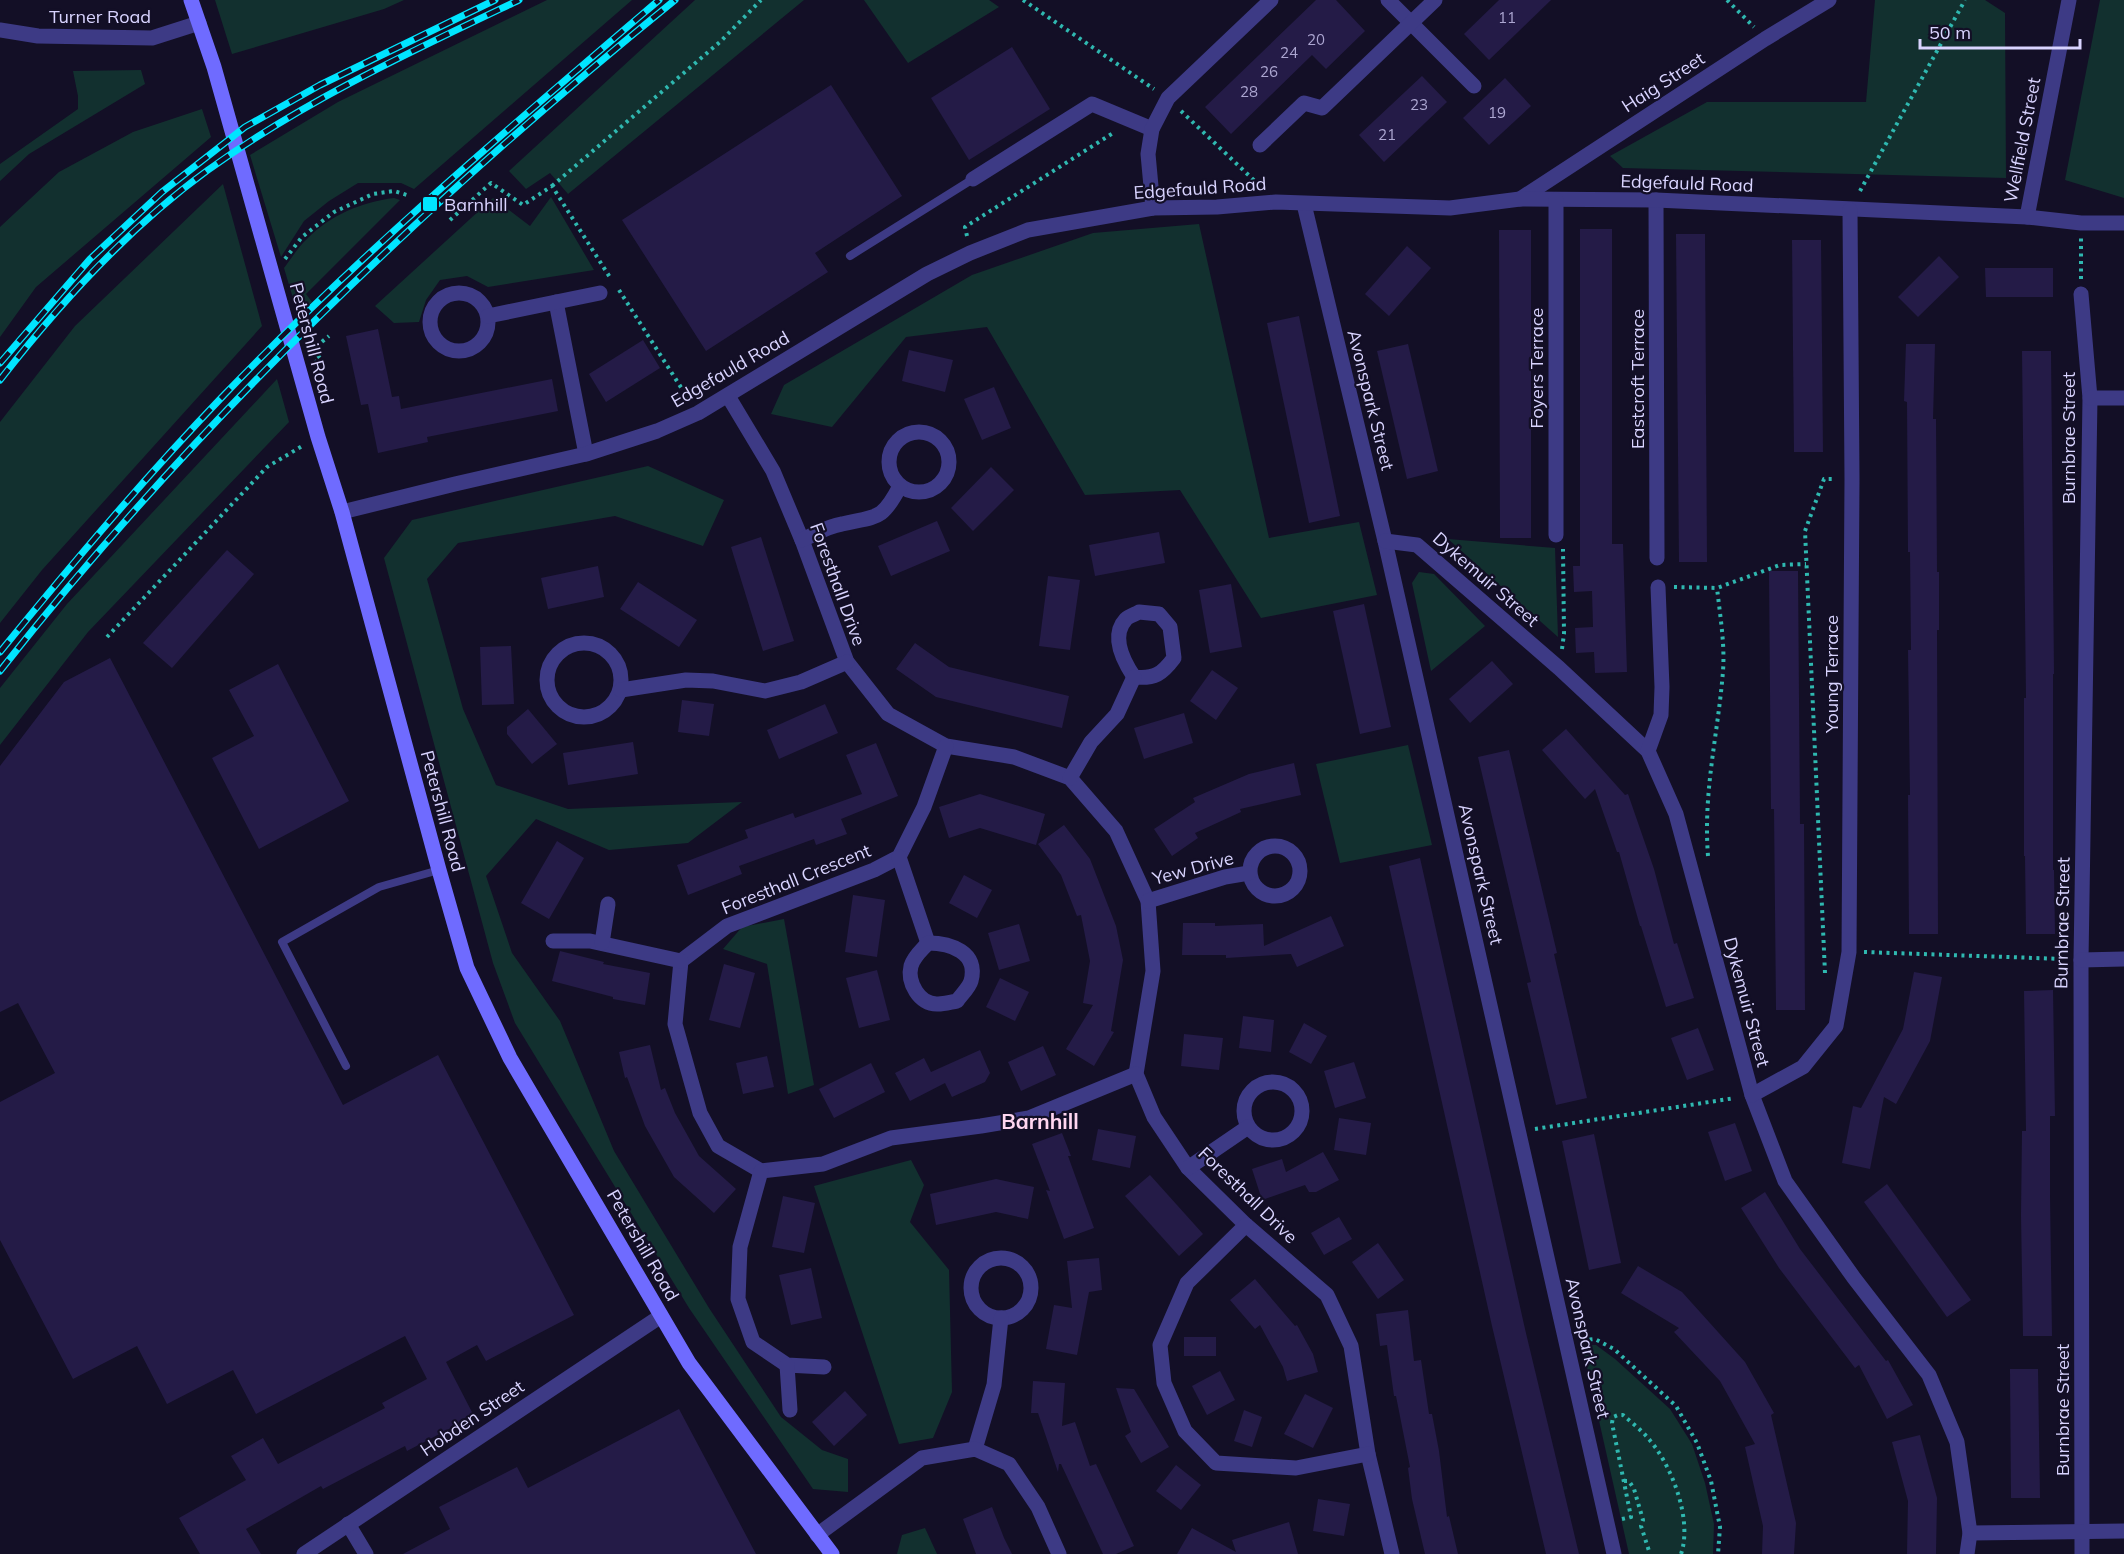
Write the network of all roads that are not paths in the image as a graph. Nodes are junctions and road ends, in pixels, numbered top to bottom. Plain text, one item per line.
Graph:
1 (191, 0) edge
2 (1271, 0) edge
3 (1388, 0) edge
4 (1435, 0) edge
5 (1829, 0) edge
6 (2068, 0) edge
7 (1410, 22) junction
8 (199, 23) junction
9 (0, 30) edge
10 (1473, 86) dead end
11 (1152, 129) junction
12 (1260, 145) dead end
13 (973, 179) joint
14 (1520, 199) junction
15 (1556, 200) junction
16 (1656, 200) junction
17 (1304, 204) junction
18 (1153, 208) junction
19 (1850, 210) junction
20 (2027, 217) junction
21 (2124, 223) edge
22 (850, 256) dead end
23 (600, 293) dead end
24 (2081, 294) road end
25 (556, 302) junction
26 (488, 315) dead end
27 (728, 396) junction
28 (2090, 398) junction
29 (2124, 398) edge
30 (586, 454) junction
31 (900, 486) dead end
32 (342, 512) junction
33 (1556, 535) road end
34 (802, 540) junction
35 (1385, 541) junction
36 (1657, 558) dead end
37 (1658, 587) road end
38 (847, 662) junction
39 (1134, 677) junction
40 (621, 690) junction
41 (946, 746) junction
42 (1648, 751) junction
43 (1070, 778) junction
44 (899, 857) junction
45 (439, 870) junction
46 (1249, 873) dead end
47 (1148, 901) junction
48 (608, 904) dead end
49 (553, 941) dead end
50 (928, 943) junction
51 (602, 944) junction
52 (2124, 959) edge
53 (2080, 960) junction
54 (681, 961) junction
55 (346, 1066) dead end
56 (1137, 1074) junction
57 (1752, 1095) junction
58 (1248, 1127) dead end
59 (1188, 1168) junction
60 (760, 1172) junction
61 (1246, 1225) junction
62 (661, 1316) junction
63 (1000, 1318) junction
64 (786, 1365) junction
65 (824, 1367) dead end
66 (790, 1410) dead end
67 (975, 1449) junction
68 (1368, 1454) junction
69 (348, 1524) junction
70 (2082, 1531) junction
71 (2124, 1531) edge
72 (1970, 1533) junction
73 (818, 1535) junction
74 (304, 1554) edge
75 (366, 1554) edge
76 (832, 1554) edge
77 (1059, 1554) edge
78 (1392, 1554) edge
79 (1614, 1554) edge
80 (1967, 1554) edge
81 (2082, 1554) edge

1 - 8 street, Petershill Road
2 - 11 street
3 - 7 street
4 - 7 street
5 - 14 street, Haig Street
6 - 20 street, Wellfield Street
7 - 10 street
7 - 12 street
8 - 9 street, Turner Road
8 - 32 street, Petershill Road
11 - 13 street
11 - 18 street
13 - 22 lane
14 - 15 street, Edgefauld Road
14 - 17 street, Edgefauld Road
15 - 16 street, Edgefauld Road
15 - 33 street, Foyers Terrace
16 - 19 street, Edgefauld Road
16 - 36 street, Eastcroft Terrace
17 - 18 street, Edgefauld Road
17 - 35 street, Avonspark Street
18 - 27 street, Edgefauld Road
19 - 20 street, Edgefauld Road
19 - 57 street, Young Terrace
20 - 21 street, Edgefauld Road
23 - 25 street
24 - 28 street, Burnbrae Street
25 - 26 street
25 - 30 street
27 - 30 street, Edgefauld Road
27 - 34 street, Foresthall Drive
28 - 29 street
28 - 53 street, Burnbrae Street
30 - 32 street, Edgefauld Road
31 - 34 street
32 - 45 street, Petershill Road
34 - 38 street, Foresthall Drive
35 - 42 street, Dykemuir Street
35 - 79 street, Avonspark Street
37 - 42 street
38 - 40 street
38 - 41 street, Foresthall Drive
39 - 39 street
39 - 43 street
40 - 40 street
41 - 43 street, Foresthall Drive
41 - 44 street, Foresthall Crescent
42 - 57 street, Dykemuir Street
43 - 47 street, Foresthall Drive
44 - 50 street, Foresthall Crescent
44 - 54 street, Foresthall Crescent
45 - 55 lane
45 - 62 street, Petershill Road
46 - 47 street, Yew Drive
47 - 56 street, Foresthall Drive
48 - 51 street
49 - 51 street
50 - 50 street
51 - 54 street
52 - 53 street
53 - 70 street, Burnbrae Street
54 - 60 street
56 - 59 street, Foresthall Drive
56 - 60 street
57 - 72 street, Dykemuir Street
58 - 59 street
59 - 61 street, Foresthall Drive
60 - 64 street
61 - 68 street, Foresthall Drive
61 - 68 street
62 - 69 street, Hobden Street
62 - 73 street, Petershill Road
63 - 63 street
63 - 67 street
64 - 65 street
64 - 66 street
67 - 73 street
67 - 77 street
68 - 78 street, Foresthall Drive
69 - 74 street, Hobden Street
69 - 75 street
70 - 71 street
70 - 72 street
70 - 81 street, Burnbrae Street
72 - 80 street, Dykemuir Street
73 - 76 street, Petershill Road

